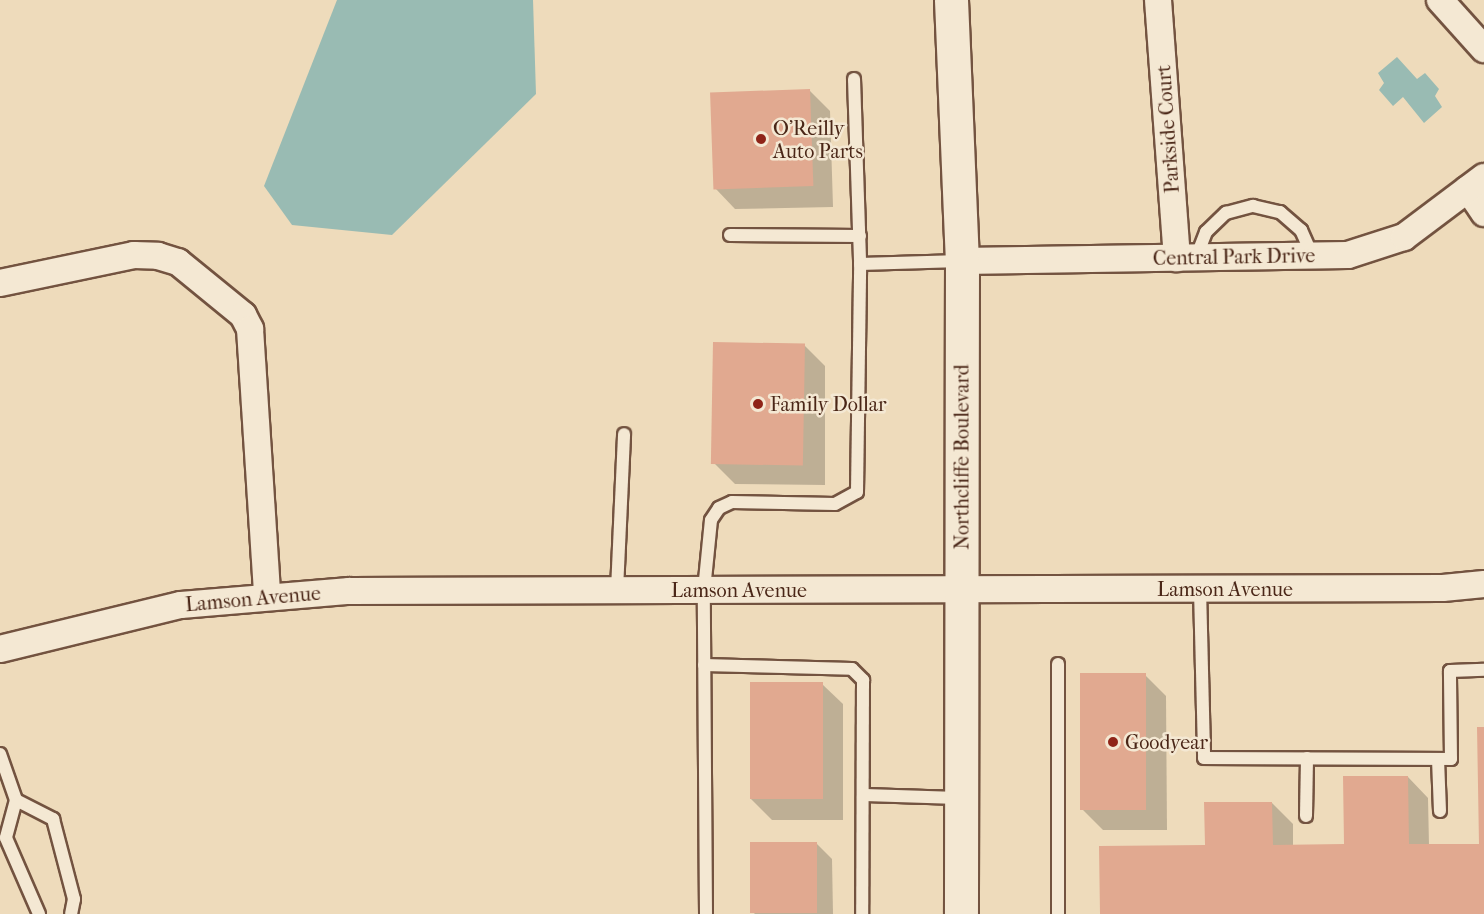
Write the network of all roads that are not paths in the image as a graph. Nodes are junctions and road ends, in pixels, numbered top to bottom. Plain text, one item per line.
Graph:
1 (951, 0) edge
2 (1158, 0) edge
3 (1440, 0) edge
4 (1484, 49) edge
5 (854, 79) dead end
6 (1476, 183) edge
7 (1484, 213) edge
8 (730, 236) dead end
9 (860, 236) junction
10 (1311, 255) junction
11 (1187, 258) junction
12 (962, 261) junction
13 (860, 264) junction
14 (0, 283) edge
15 (624, 434) dead end
16 (1484, 584) edge
17 (1200, 589) junction
18 (617, 590) junction
19 (704, 590) junction
20 (961, 590) junction
21 (267, 594) junction
22 (0, 649) edge
23 (1058, 664) dead end
24 (704, 665) junction
25 (1484, 670) edge
26 (0, 754) edge
27 (1307, 758) junction
28 (1438, 759) junction
29 (862, 795) junction
30 (962, 798) junction
31 (15, 800) junction
32 (1440, 812) dead end
33 (1306, 816) dead end
34 (39, 914) edge
35 (71, 914) edge
36 (706, 914) edge
37 (862, 914) edge
38 (961, 914) edge
39 (1058, 914) edge

1 - 12 main road, Northcliffe Boulevard
2 - 11 street, Parkside Court
3 - 4 street
5 - 9 lane
6 - 7 street
6 - 10 street, Central Park Drive
8 - 9 lane
9 - 13 lane
10 - 11 street, Central Park Drive
10 - 11 lane
11 - 12 street, Central Park Drive
12 - 13 lane
12 - 20 main road, Northcliffe Boulevard
13 - 19 lane
14 - 21 street
15 - 18 lane
16 - 17 street, Lamson Avenue
17 - 20 street, Lamson Avenue
17 - 27 lane
18 - 19 street, Lamson Avenue
18 - 21 street, Lamson Avenue
19 - 20 street, Lamson Avenue
19 - 24 lane
20 - 30 main road, Northcliffe Boulevard
21 - 22 street, Lamson Avenue
23 - 39 lane
24 - 29 lane
24 - 36 lane
25 - 28 lane
26 - 31 lane
27 - 28 lane
27 - 33 lane
28 - 32 lane
29 - 30 lane
29 - 37 lane
30 - 38 main road, Northcliffe Boulevard
31 - 34 lane
31 - 35 lane

